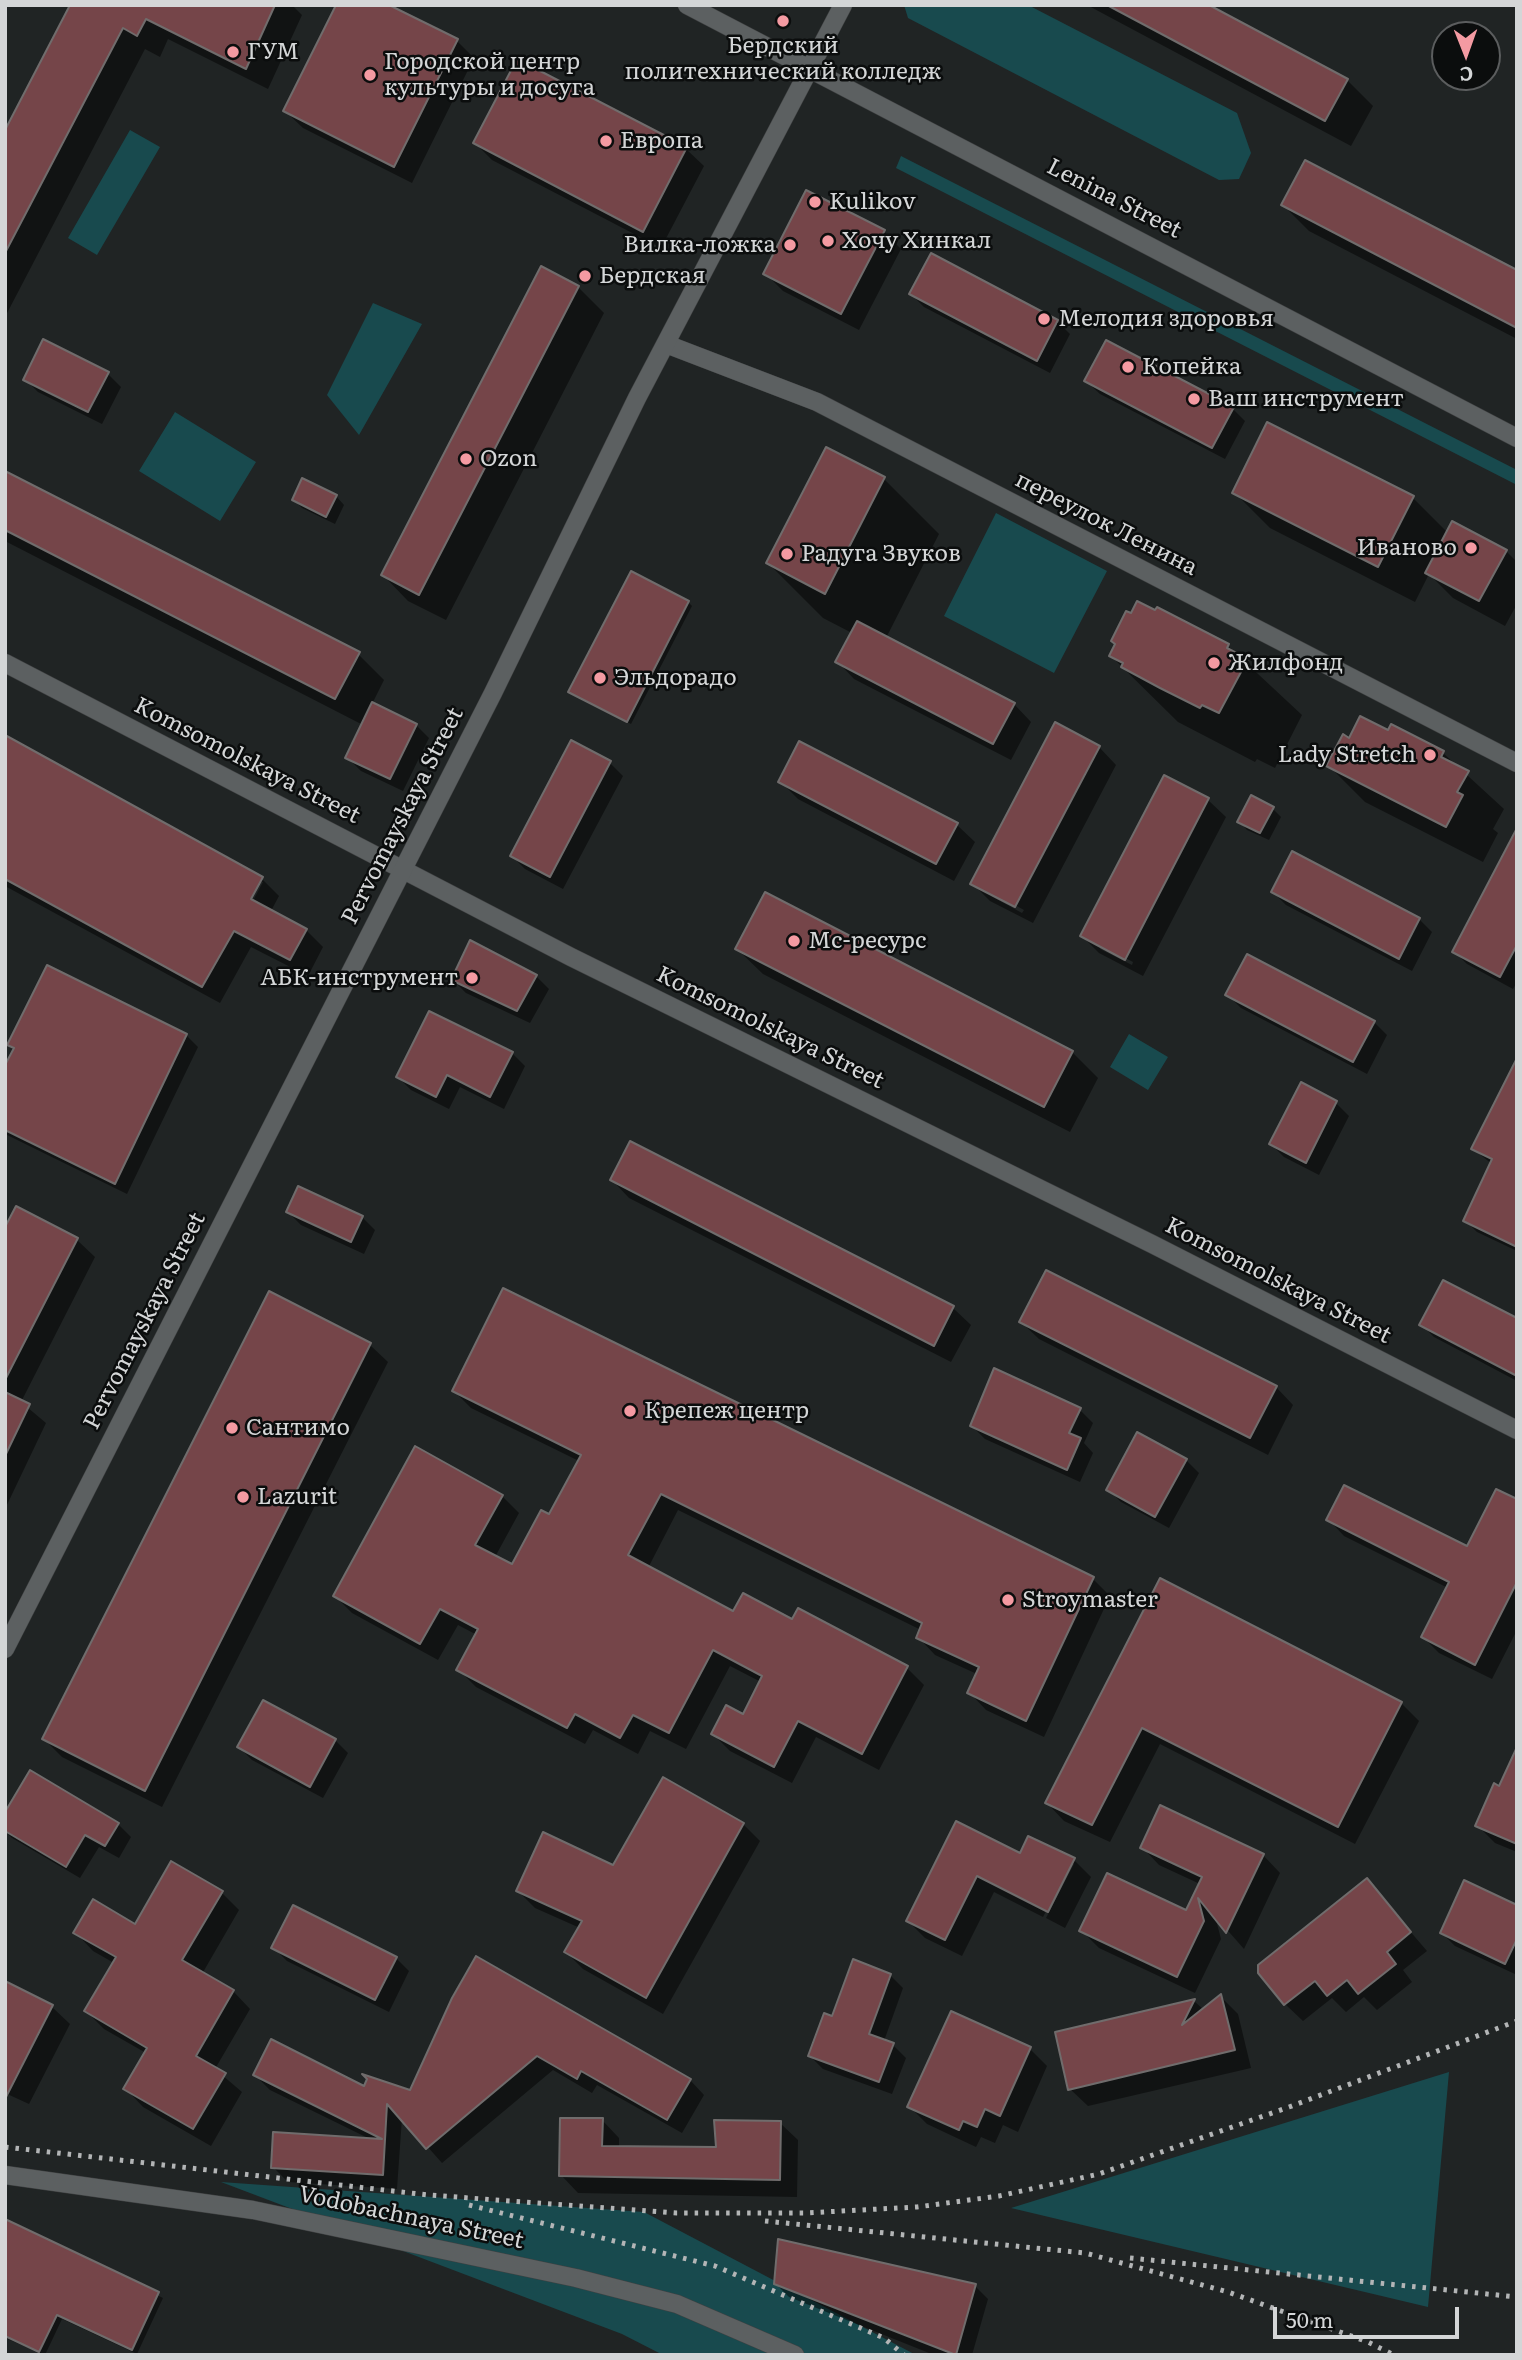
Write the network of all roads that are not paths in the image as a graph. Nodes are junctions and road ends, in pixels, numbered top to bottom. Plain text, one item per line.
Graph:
1 (687, 5) edge
2 (843, 5) edge
3 (810, 69) junction
4 (666, 344) junction
5 (1517, 438) edge
6 (5, 663) edge
7 (1517, 763) edge
8 (403, 870) junction
9 (1517, 1430) edge
10 (5, 1649) edge
11 (5, 2175) edge
12 (795, 2355) edge

1 - 3 street, Lenina Street
2 - 3 street, Pervomayskaya Street
3 - 4 street, Pervomayskaya Street
3 - 5 street, Lenina Street
4 - 7 street, переулок Ленина
4 - 8 street, Pervomayskaya Street
6 - 8 street, Komsomolskaya Street
8 - 9 street, Komsomolskaya Street
8 - 10 street, Pervomayskaya Street
11 - 12 street, Vodobachnaya Street

